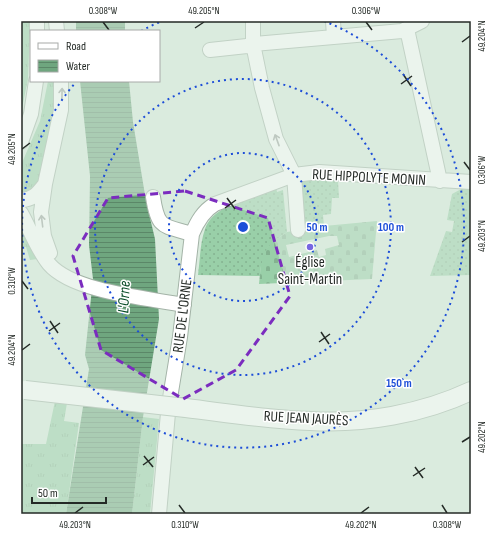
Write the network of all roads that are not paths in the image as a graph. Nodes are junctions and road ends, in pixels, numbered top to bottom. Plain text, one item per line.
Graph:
1 (253, 21) edge
2 (333, 21) edge
3 (422, 21) edge
4 (407, 28) junction
5 (334, 37) junction
6 (253, 44) junction
7 (210, 50) dead end
8 (36, 82) edge
9 (61, 82) edge
10 (21, 142) edge
11 (294, 175) junction
12 (440, 181) junction
13 (471, 182) edge
14 (45, 184) junction
15 (152, 197) dead end
16 (21, 200) edge
17 (21, 213) edge
18 (298, 230) dead end
19 (192, 234) junction
20 (58, 272) junction
21 (184, 305) junction
22 (22, 389) edge
23 (471, 391) edge
24 (170, 398) dead end
25 (168, 413) dead end
26 (159, 514) edge

1 - 6 street
2 - 5 street
3 - 4 street
4 - 5 street
4 - 12 street
5 - 6 street
6 - 7 street
11 -> 6 street
8 - 10 street
14 -> 9 street
11 - 12 street, RUE HIPPOLYTE MONIN
11 - 18 street
11 - 19 street, RUE HIPPOLYTE MONIN
12 - 13 street, RUE HIPPOLYTE MONIN
14 - 16 street
20 -> 14 street
15 - 19 street
17 - 20 street
19 - 21 street, RUE DE L'ORNE
20 - 21 street
21 - 24 street, RUE DE L'ORNE
22 - 23 main road, RUE JEAN JAURÈS, bridge
25 - 26 street

